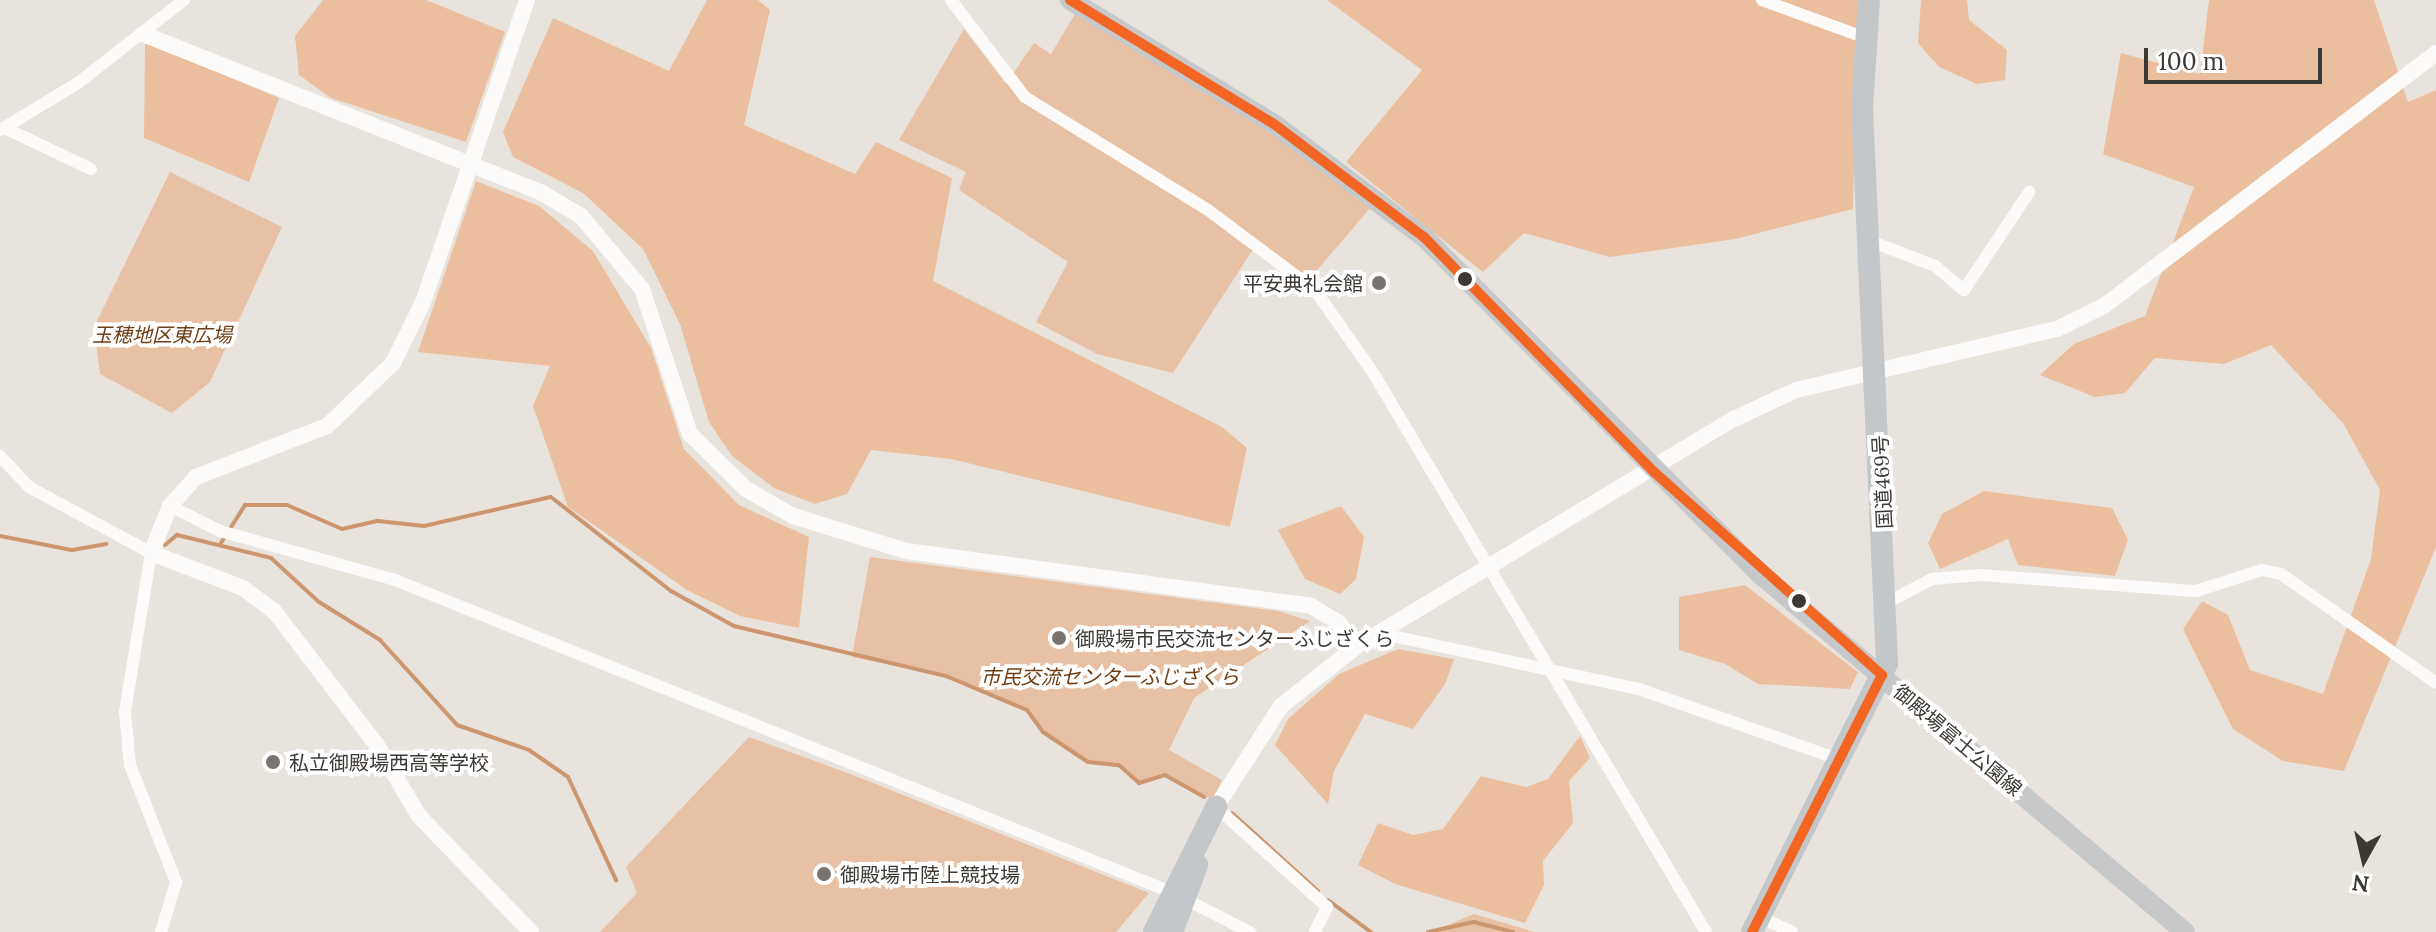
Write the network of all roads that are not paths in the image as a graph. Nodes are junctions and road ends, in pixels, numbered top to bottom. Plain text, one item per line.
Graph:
1 (184, 0) edge
2 (527, 0) edge
3 (951, 0) edge
4 (1070, 0) edge
5 (1762, 0) edge
6 (1869, 0) edge
7 (143, 34) junction
8 (1866, 38) junction
9 (2436, 53) edge
10 (3, 130) edge
11 (471, 166) junction
12 (91, 169) dead end
13 (2029, 192) dead end
14 (1868, 240) junction
15 (1876, 368) junction
16 (0, 456) edge
17 (1653, 471) junction
18 (170, 506) junction
19 (151, 553) junction
20 (1491, 569) junction
21 (1888, 602) junction
22 (1379, 633) junction
23 (1357, 646) junction
24 (1550, 670) junction
25 (1882, 675) junction
26 (2436, 683) edge
27 (1838, 759) junction
28 (1216, 807) junction
29 (1178, 896) junction
30 (1756, 925) edge
31 (161, 932) edge
32 (531, 932) edge
33 (1154, 932) edge
34 (1172, 932) edge
35 (1250, 932) edge
36 (1315, 932) edge
37 (1706, 932) edge
38 (1792, 932) edge
39 (2185, 932) edge

1 - 7 street
2 - 11 street
3 - 20 street
4 - 17 main road, 御殿場富士公園線
5 - 8 street
6 - 8 highway, 国道469号
7 - 10 street
7 - 11 street
8 - 14 highway, 国道469号
9 - 15 street
10 - 12 street
11 - 18 street
11 - 23 street
13 - 14 street
14 - 15 highway, 国道469号
15 - 17 street
15 - 21 highway, 国道469号
16 - 19 street
17 - 20 street
17 - 25 main road, 御殿場富士公園線
18 - 19 street
18 - 29 street
19 - 31 street
19 - 32 street
20 - 22 street
20 - 24 street
21 - 25 highway, 国道469号
21 - 26 street
22 - 23 street
22 - 24 street
23 - 28 street
24 - 27 street
24 - 37 street
25 - 27 highway, 国道469号
25 - 39 main road, 御殿場富士公園線
27 - 30 highway, 国道469号
28 - 29 highway
28 - 36 street
29 - 33 highway
29 - 34 highway
29 - 35 street
30 - 38 street

